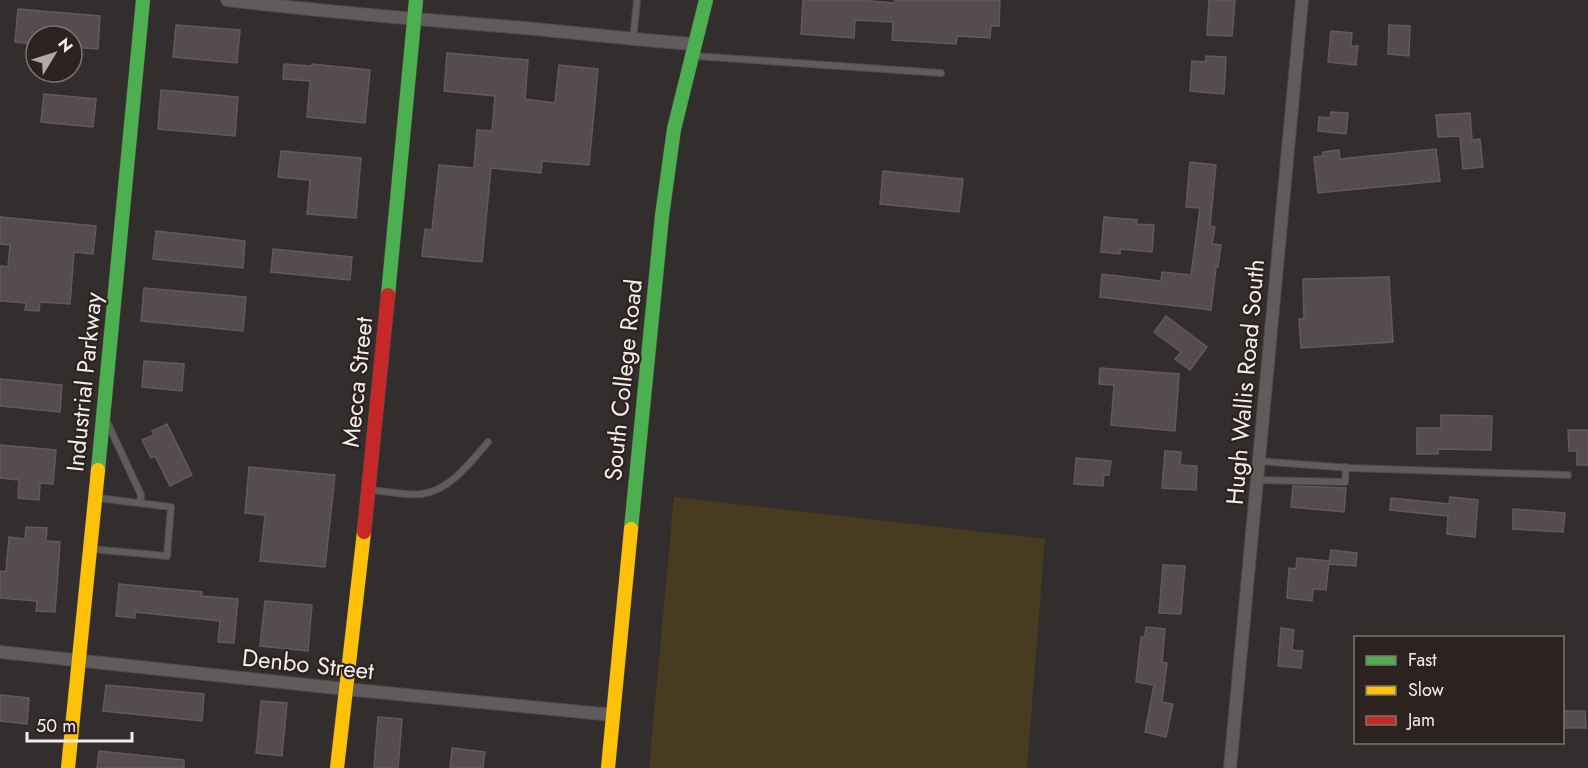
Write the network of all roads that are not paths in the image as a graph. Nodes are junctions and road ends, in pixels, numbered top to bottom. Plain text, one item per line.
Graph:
1 (143, 0) edge
2 (226, 0) edge
3 (416, 0) edge
4 (637, 0) edge
5 (706, 0) edge
6 (1302, 0) edge
7 (414, 20) junction
8 (633, 40) junction
9 (693, 50) junction
10 (941, 73) dead end
11 (104, 415) junction
12 (488, 442) dead end
13 (1258, 461) junction
14 (1346, 467) junction
15 (1568, 475) dead end
16 (1257, 480) junction
17 (369, 490) junction
18 (95, 498) junction
19 (140, 503) junction
20 (90, 549) junction
21 (0, 652) edge
22 (79, 661) junction
23 (345, 689) junction
24 (613, 715) junction
25 (68, 768) edge
26 (338, 768) edge
27 (608, 768) edge
28 (1230, 768) edge

1 - 11 street, Industrial Parkway
2 - 7 street
3 - 7 street, Mecca Street
4 - 8 lane
5 - 9 street, South College Road
6 - 13 street, Hugh Wallis Road South
7 - 8 street
7 - 17 street, Mecca Street
8 - 9 street
9 - 10 lane
9 - 24 street, South College Road
11 - 18 street, Industrial Parkway
11 - 19 lane
12 - 17 lane
13 - 14 lane
13 - 16 street, Hugh Wallis Road South
14 - 15 lane
14 - 16 lane
16 - 28 street, Hugh Wallis Road South
17 - 23 street, Mecca Street
18 - 19 lane
18 - 20 street, Industrial Parkway
19 - 20 lane
20 - 22 street, Industrial Parkway
21 - 22 street, Denbo Street
22 - 23 street, Denbo Street
22 - 25 street, Industrial Parkway
23 - 24 street, Denbo Street
23 - 26 street, Mecca Street
24 - 27 street, South College Road

